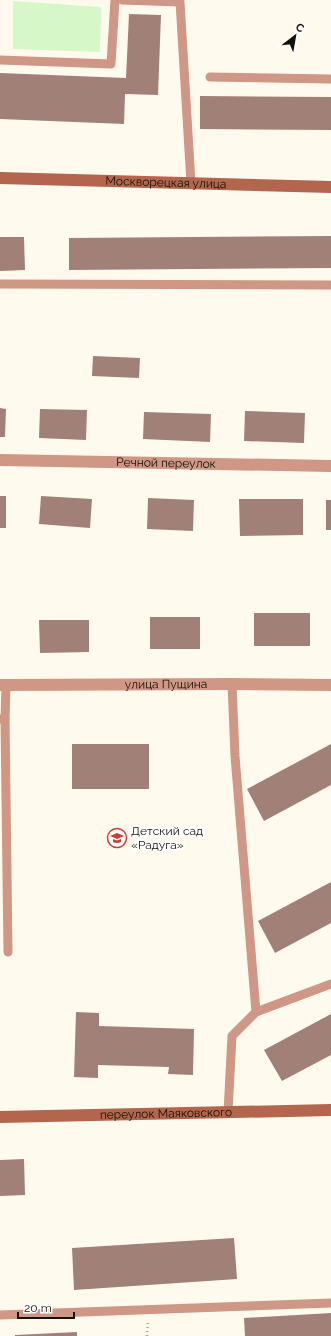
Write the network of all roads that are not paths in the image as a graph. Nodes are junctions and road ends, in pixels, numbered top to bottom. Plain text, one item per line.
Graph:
1 (115, 0) edge
2 (122, 0) edge
3 (0, 60) edge
4 (210, 77) dead end
5 (331, 79) edge
6 (0, 178) edge
7 (191, 183) junction
8 (331, 187) edge
9 (0, 284) edge
10 (331, 285) edge
11 (0, 460) edge
12 (331, 466) edge
13 (232, 684) junction
14 (3, 685) edge
15 (331, 685) edge
16 (2, 719) edge
17 (8, 952) dead end
18 (331, 984) edge
19 (256, 1012) junction
20 (331, 1110) edge
21 (228, 1112) junction
22 (0, 1117) edge
23 (331, 1303) edge
24 (0, 1315) edge

1 - 3 lane
2 - 7 lane
4 - 5 lane
6 - 7 street, Москворецкая улица
7 - 8 street, Москворецкая улица
9 - 10 lane
11 - 12 street, Речной переулок
13 - 14 street, улица Пущина
13 - 15 street, улица Пущина
13 - 19 lane
14 - 16 lane
16 - 17 lane
18 - 19 lane
19 - 21 lane
20 - 21 street, переулок Маяковского
21 - 22 street, переулок Маяковского
23 - 24 lane

